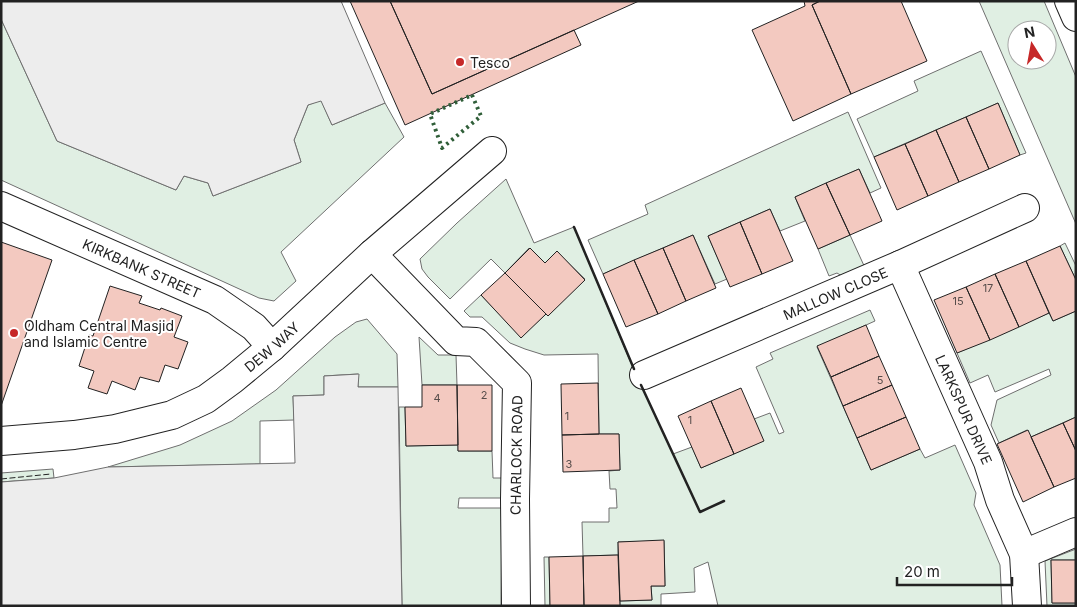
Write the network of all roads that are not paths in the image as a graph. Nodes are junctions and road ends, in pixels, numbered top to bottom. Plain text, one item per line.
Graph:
1 (1069, 1) edge
2 (1076, 17) edge
3 (492, 151) dead end
4 (1, 206) edge
5 (1025, 208) dead end
6 (372, 254) junction
7 (900, 265) junction
8 (272, 347) junction
9 (644, 375) dead end
10 (1, 441) edge
11 (1076, 532) edge
12 (1024, 554) junction
13 (516, 606) edge
14 (1027, 606) edge

1 - 2 main road
3 - 6 main road, DEW WAY
4 - 8 main road, KIRKBANK STREET
5 - 7 main road, MALLOW CLOSE
6 - 8 main road, DEW WAY
6 - 13 main road, CHARLOCK ROAD
7 - 9 main road, MALLOW CLOSE
7 - 12 main road, LARKSPUR DRIVE
8 - 10 main road, DEW WAY
11 - 12 main road
12 - 14 main road, LARKSPUR DRIVE

